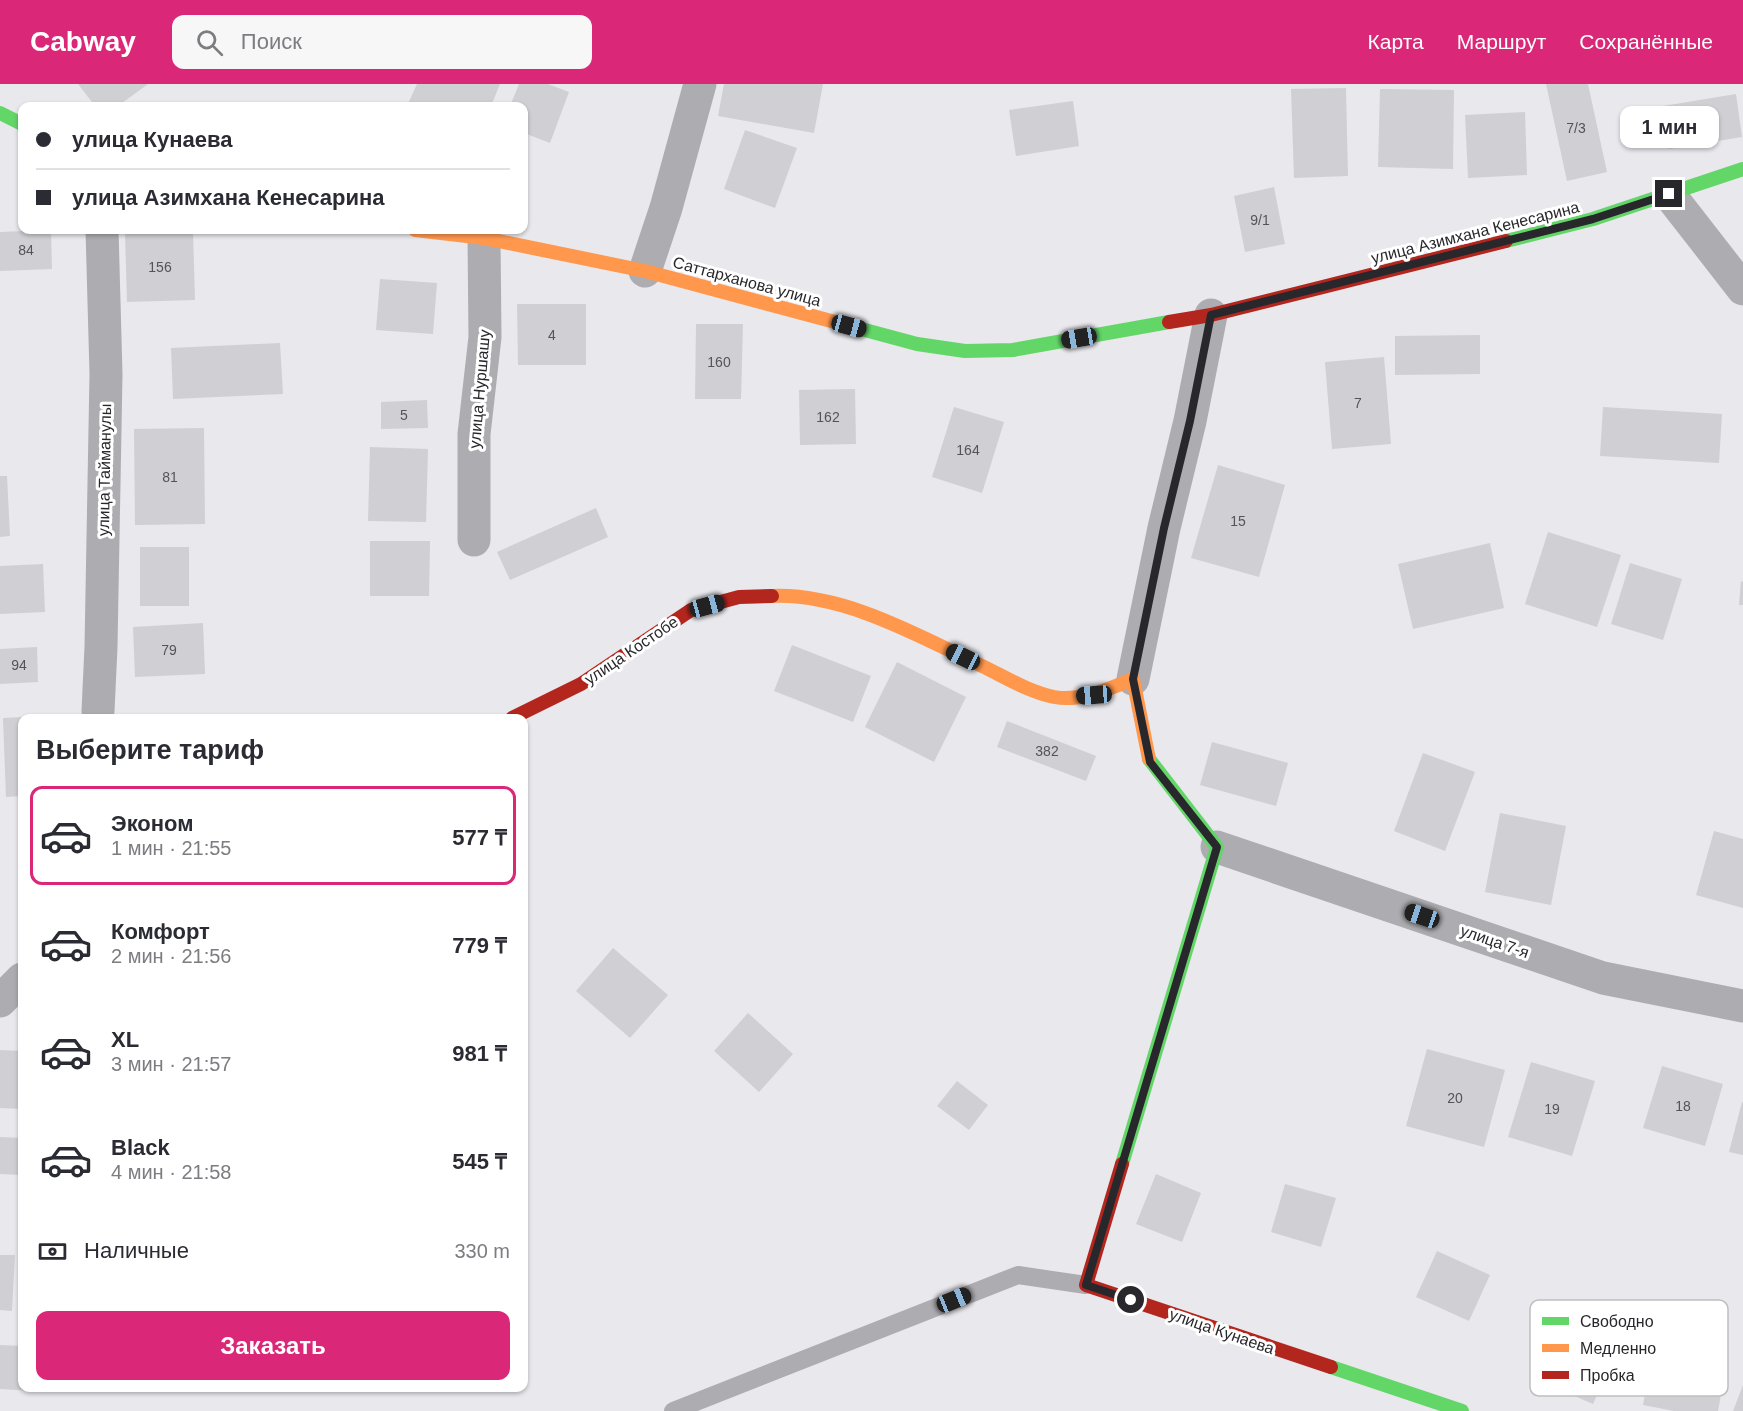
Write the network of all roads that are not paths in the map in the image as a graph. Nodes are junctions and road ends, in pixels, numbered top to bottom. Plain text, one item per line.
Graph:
1 (700, 84) edge
2 (0, 113) edge
3 (18, 122) edge
4 (1743, 169) edge
5 (1669, 194) junction
6 (102, 234) edge
7 (450, 234) edge
8 (484, 238) junction
9 (645, 271) junction
10 (1743, 289) edge
11 (1211, 315) junction
12 (474, 540) dead end
13 (1133, 679) junction
14 (98, 711) dead end
15 (520, 714) edge
16 (1217, 847) junction
17 (18, 983) edge
18 (0, 1001) edge
19 (1743, 1006) edge
20 (1086, 1285) junction
21 (673, 1411) edge
22 (1462, 1411) edge

1 - 9 street
2 - 3 street
4 - 5 street, улица Азимхана Кенесарина
5 - 10 street
5 - 11 street, улица Азимхана Кенесарина
6 - 14 street, улица Тайманулы
7 - 8 street, Саттарханова улица
8 - 9 street, Саттарханова улица
8 - 12 street, улица Нуршашу
9 - 11 street, Саттарханова улица
11 - 13 street
13 - 15 street, улица Костобе
13 - 16 street
16 - 19 street, улица 7-я
16 - 20 street
17 - 18 street
20 - 21 lane
20 - 22 street, улица Кунаева

